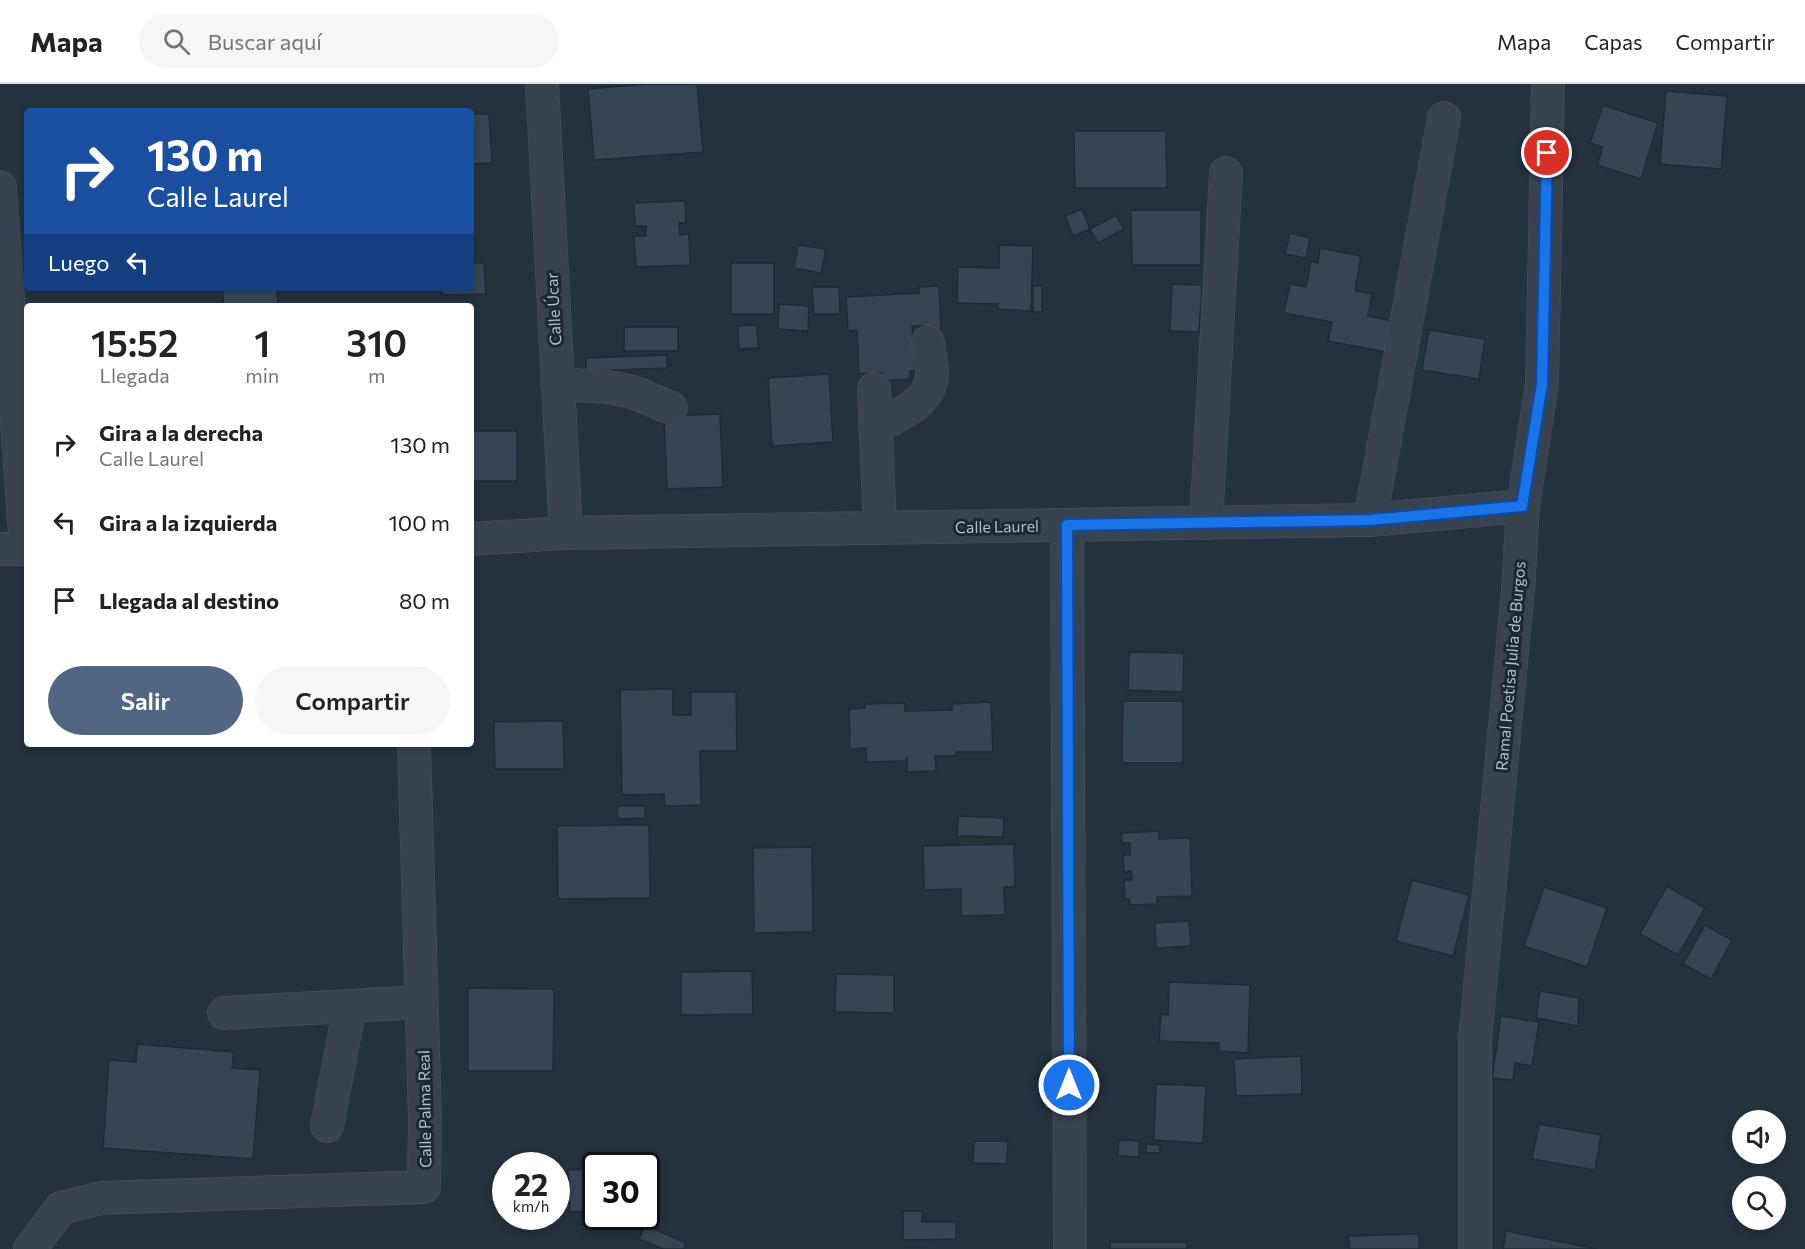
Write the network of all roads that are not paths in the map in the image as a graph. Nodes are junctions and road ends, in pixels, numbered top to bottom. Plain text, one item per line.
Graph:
1 (542, 84) edge
2 (1548, 84) edge
3 (1444, 118) dead end
4 (1226, 173) dead end
5 (0, 187) edge
6 (928, 342) dead end
7 (557, 384) junction
8 (874, 389) dead end
9 (671, 408) dead end
10 (876, 426) junction
11 (1522, 506) junction
12 (1370, 520) junction
13 (1206, 523) junction
14 (1067, 525) junction
15 (880, 528) junction
16 (566, 533) junction
17 (474, 539) edge
18 (18, 549) edge
19 (414, 747) edge
20 (421, 1002) junction
21 (350, 1006) junction
22 (224, 1012) dead end
23 (327, 1126) dead end
24 (30, 1249) edge
25 (1070, 1249) edge
26 (1475, 1249) edge

1 - 7 street, Calle Úcar
2 - 11 street, Ramal Poetisa Julia de Burgos
3 - 12 street
4 - 13 street
5 - 18 street
6 - 10 street
7 - 9 street
7 - 16 street, Calle Úcar
8 - 10 street
10 - 15 street
11 - 12 street, Calle Laurel
11 - 26 street, Ramal Poetisa Julia de Burgos
12 - 13 street, Calle Laurel
13 - 14 street, Calle Laurel
14 - 15 street, Calle Laurel
14 - 25 street
15 - 16 street, Calle Laurel
16 - 17 street, Calle Laurel
19 - 20 street, Calle Palma Real
20 - 21 street
20 - 24 street, Calle Palma Real
21 - 22 street
21 - 23 street

